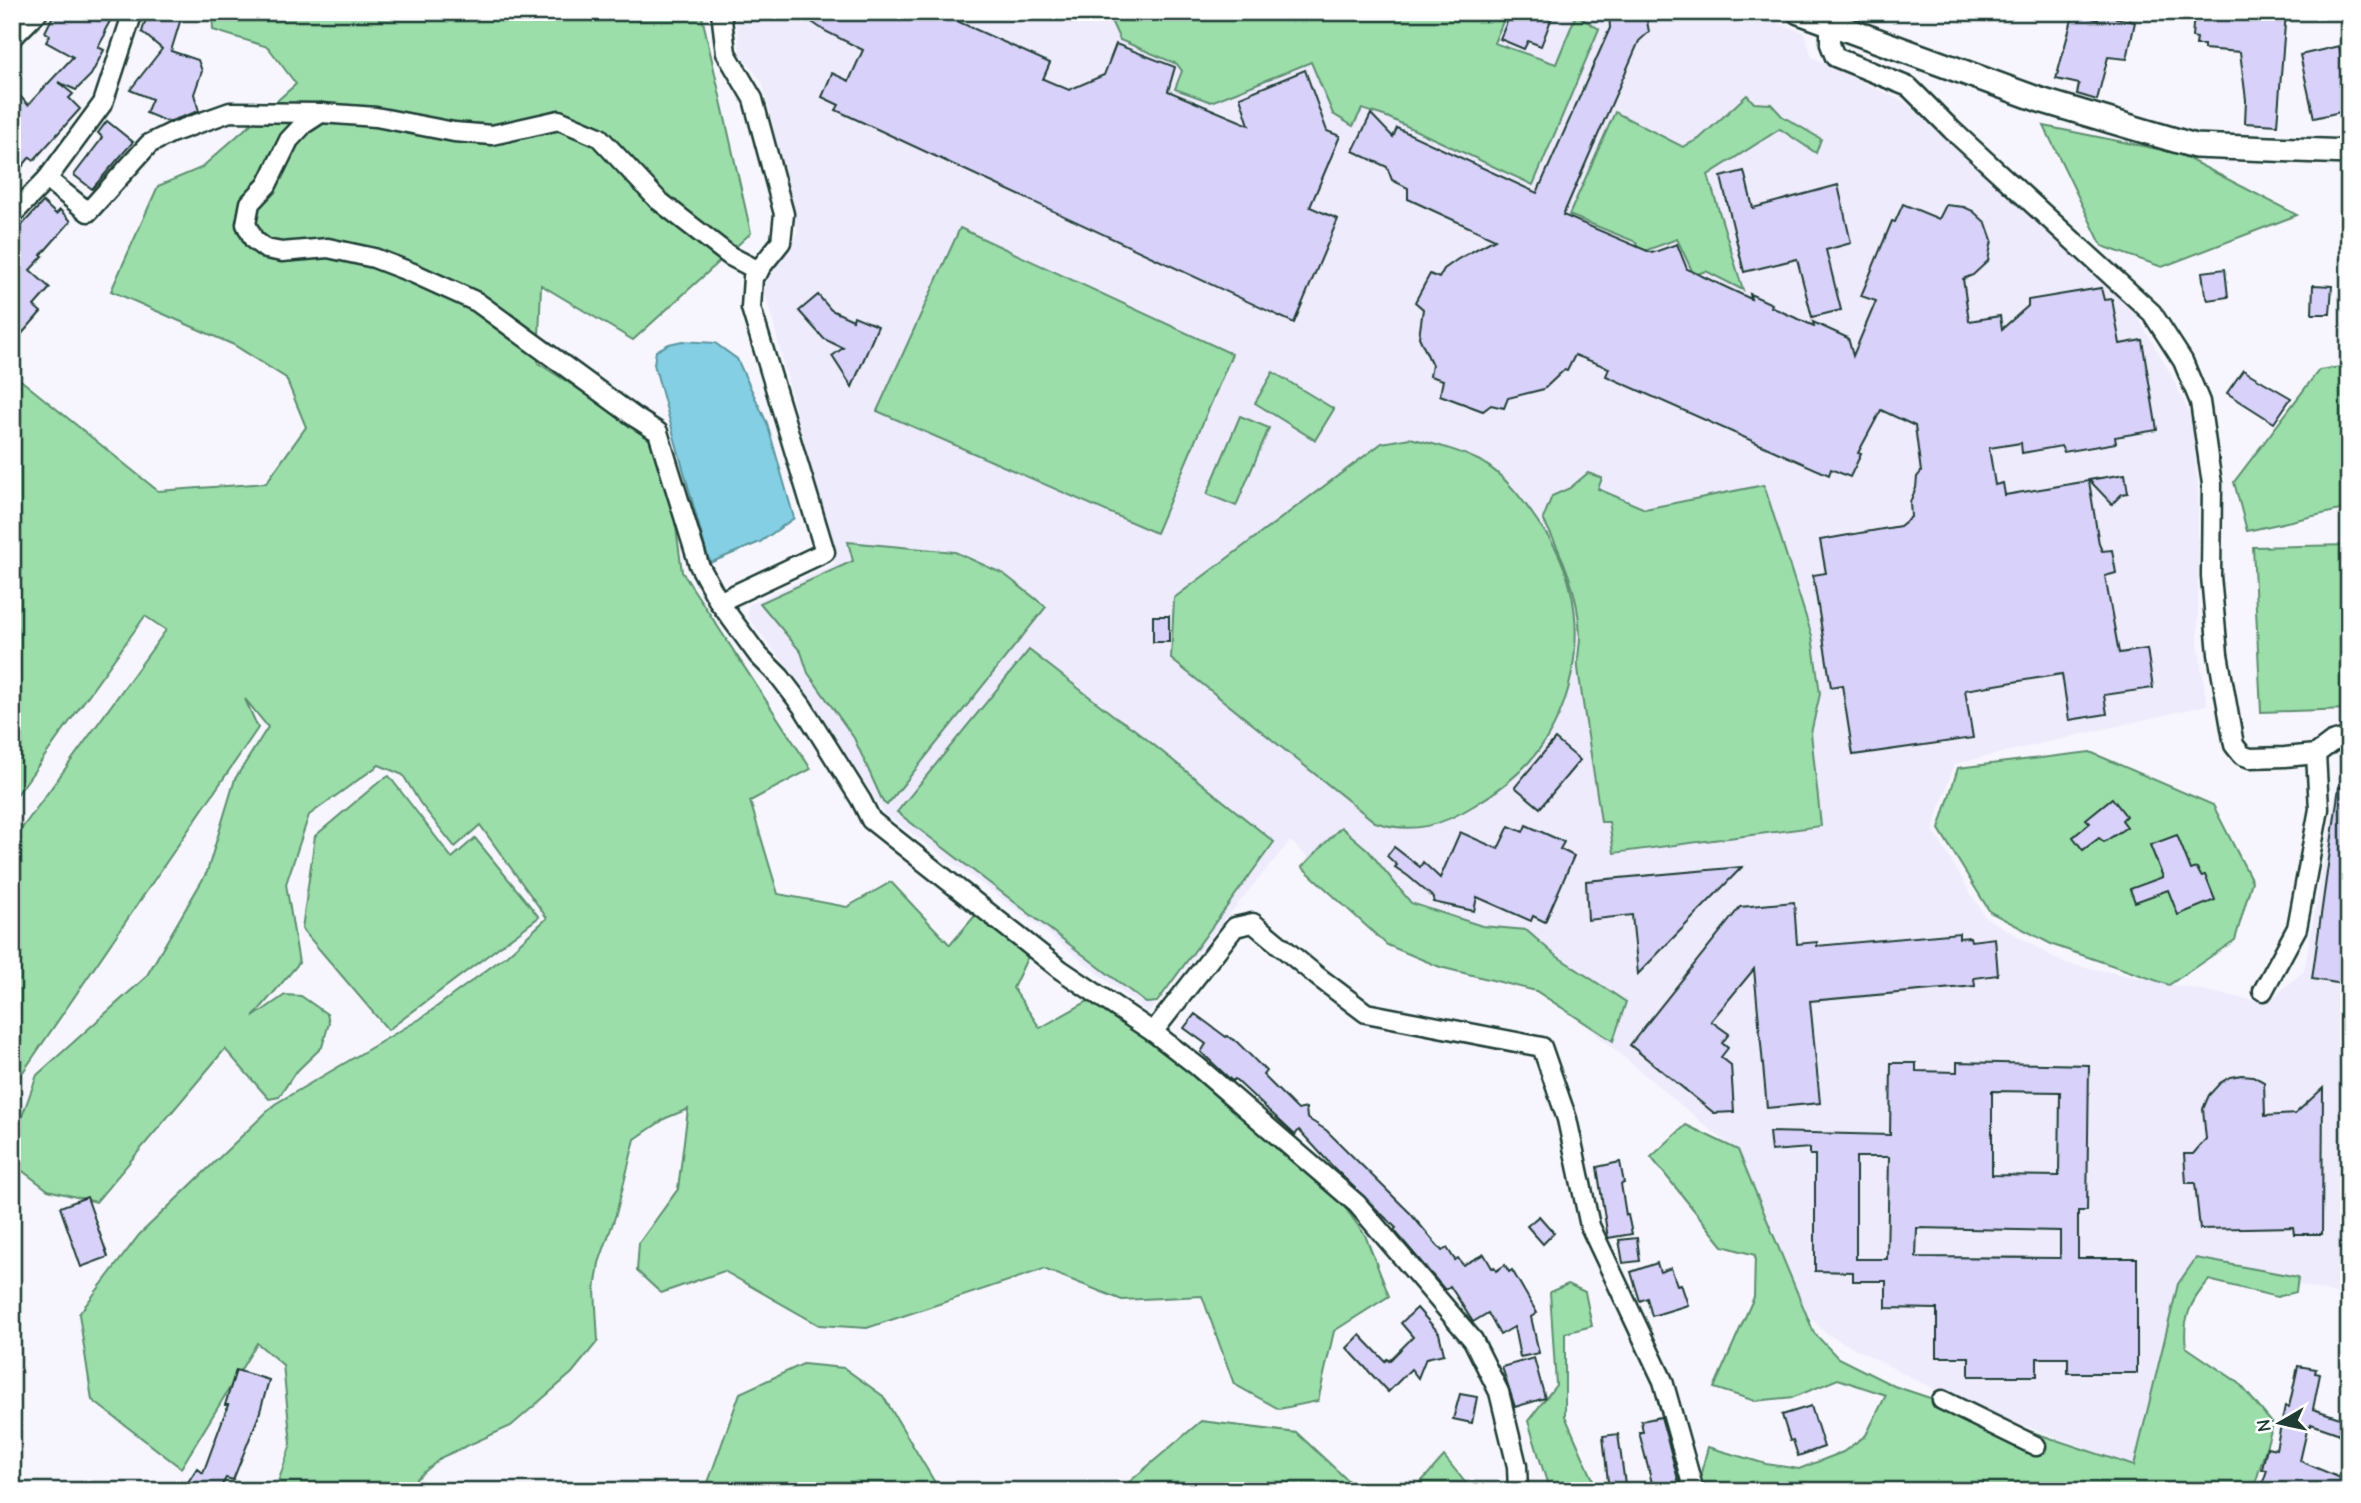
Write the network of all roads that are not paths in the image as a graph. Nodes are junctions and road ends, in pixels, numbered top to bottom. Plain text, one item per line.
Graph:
1 (38, 12) edge
2 (133, 12) edge
3 (721, 12) edge
4 (1799, 12) edge
5 (1830, 22) junction
6 (12, 38) edge
7 (320, 113) junction
8 (2349, 152) edge
9 (47, 179) junction
10 (12, 215) edge
11 (759, 271) junction
12 (719, 602) junction
13 (2349, 737) edge
14 (2316, 754) junction
15 (2263, 991) dead end
16 (1153, 1032) junction
17 (1942, 1400) dead end
18 (2036, 1446) dead end
19 (1518, 1491) edge
20 (1694, 1491) edge

1 - 6 street
2 - 9 street
3 - 11 street
4 - 5 street
5 - 8 street
5 - 14 street
7 - 9 street
7 - 11 street
7 - 12 street
9 - 10 street
11 - 12 street
12 - 16 street
13 - 14 street
14 - 15 street
16 - 19 street
16 - 20 street
17 - 18 street

